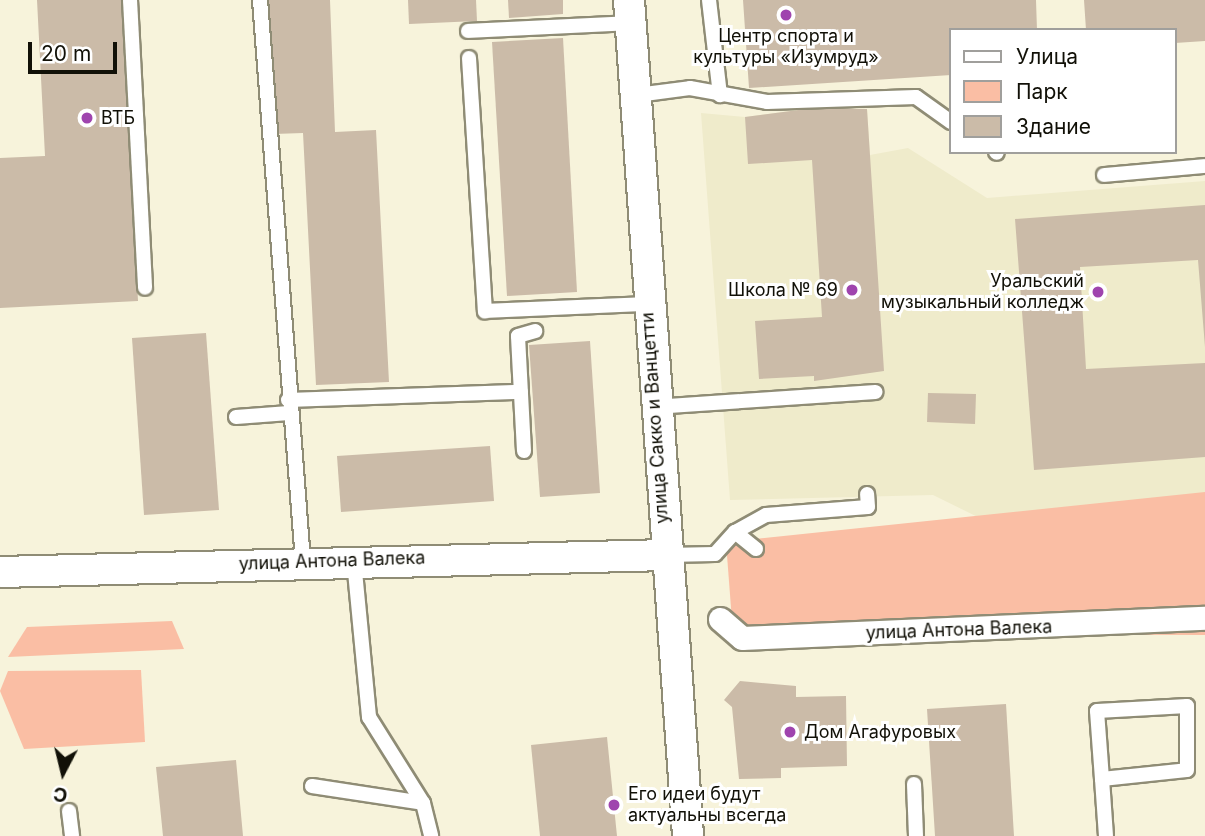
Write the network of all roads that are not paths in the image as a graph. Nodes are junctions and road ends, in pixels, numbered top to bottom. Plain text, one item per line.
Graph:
1 (130, 0) edge
2 (260, 0) edge
3 (709, 0) edge
4 (630, 11) edge
5 (468, 31) dead end
6 (469, 58) dead end
7 (637, 95) junction
8 (720, 95) junction
9 (950, 121) edge
10 (1205, 166) edge
11 (1104, 175) dead end
12 (145, 288) dead end
13 (648, 304) junction
14 (535, 331) dead end
15 (521, 392) junction
16 (875, 392) dead end
17 (289, 406) junction
18 (654, 407) junction
19 (236, 417) dead end
20 (524, 451) dead end
21 (867, 494) dead end
22 (735, 532) junction
23 (756, 549) dead end
24 (665, 555) junction
25 (354, 560) junction
26 (303, 562) junction
27 (0, 572) edge
28 (1205, 618) edge
29 (720, 620) dead end
30 (1102, 779) junction
31 (914, 784) dead end
32 (312, 786) dead end
33 (423, 803) junction
34 (69, 811) dead end
35 (72, 836) edge
36 (431, 836) edge
37 (688, 836) edge
38 (916, 836) edge
39 (1106, 836) edge

1 - 12 lane
2 - 17 lane
3 - 8 lane
4 - 5 lane
4 - 7 street, улица Сакко и Ванцетти
6 - 13 lane
7 - 8 lane
7 - 13 street, улица Сакко и Ванцетти
8 - 9 lane
10 - 11 lane
13 - 18 street, улица Сакко и Ванцетти
14 - 15 lane
15 - 17 lane
15 - 20 lane
16 - 18 lane
17 - 19 lane
17 - 26 lane
18 - 24 street, улица Сакко и Ванцетти
21 - 22 lane
22 - 23 lane
22 - 24 lane
24 - 25 street, улица Антона Валека
24 - 37 street, улица Сакко и Ванцетти
25 - 26 street, улица Антона Валека
25 - 33 lane
26 - 27 street, улица Антона Валека
28 - 29 street, улица Антона Валека
30 - 30 lane
30 - 39 lane
31 - 38 lane
32 - 33 lane
33 - 36 lane
34 - 35 lane

